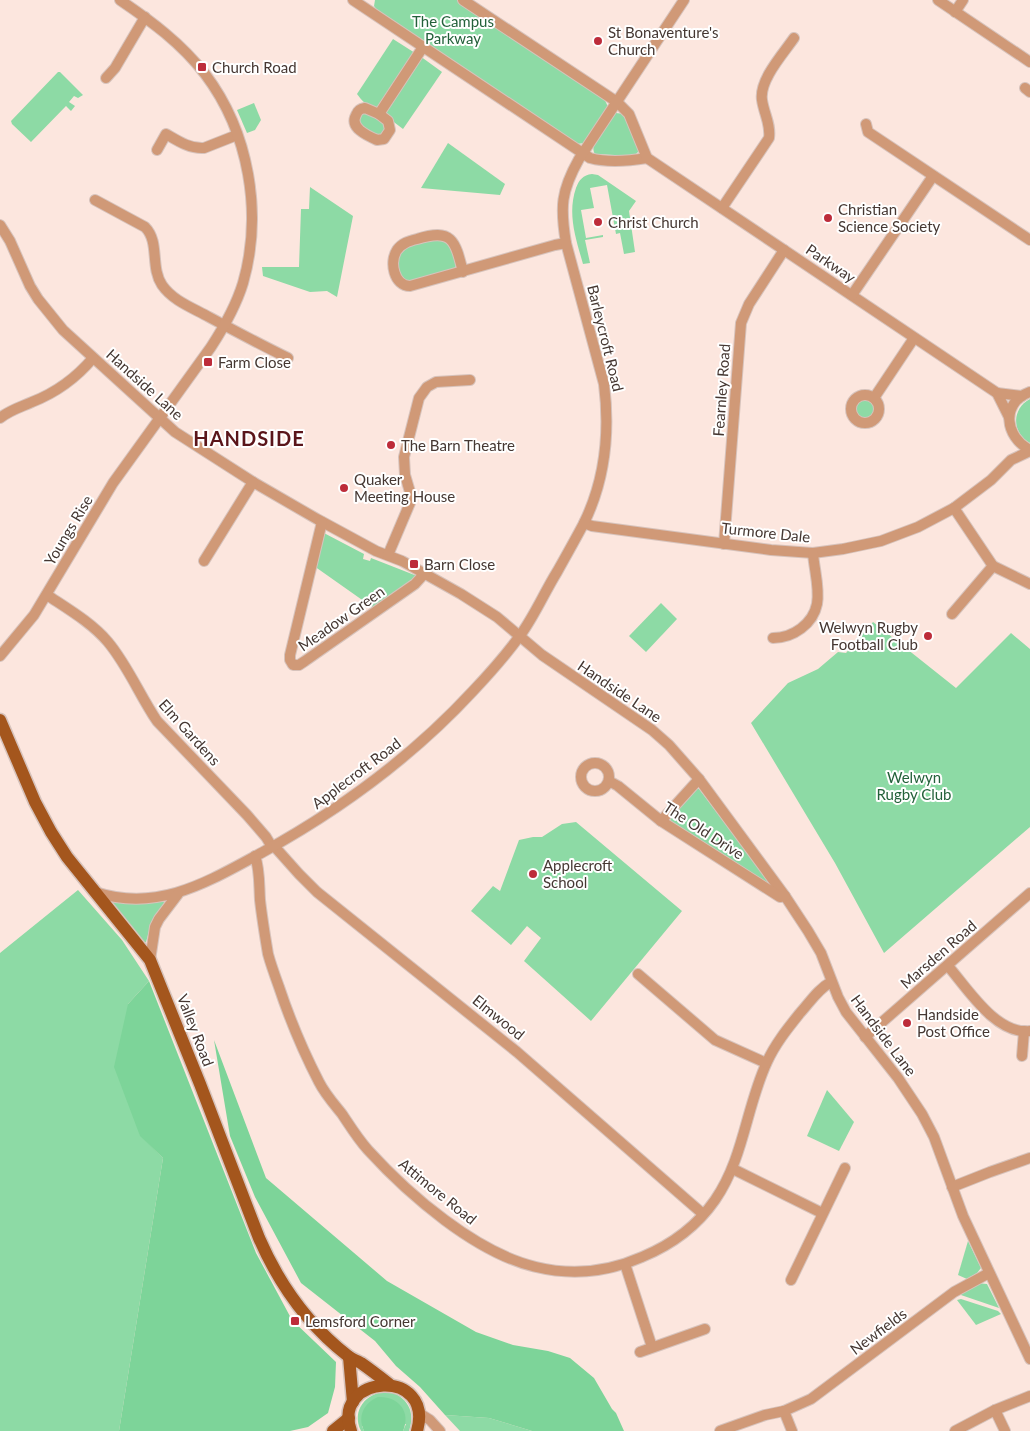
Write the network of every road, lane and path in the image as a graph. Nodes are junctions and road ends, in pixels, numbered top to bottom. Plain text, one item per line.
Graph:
1 (120, 0) edge
2 (352, 0) edge
3 (463, 0) edge
4 (484, 0) edge
5 (684, 0) edge
6 (938, 0) edge
7 (963, 0) edge
8 (367, 4) edge
9 (478, 9) junction
10 (955, 12) junction
11 (145, 17) junction
12 (794, 38) dead end
13 (423, 47) junction
14 (1030, 62) edge
15 (106, 78) dead end
16 (617, 102) junction
17 (379, 114) dead end
18 (866, 124) dead end
19 (237, 134) junction
20 (157, 150) dead end
21 (583, 153) junction
22 (647, 158) junction
23 (933, 176) junction
24 (95, 200) dead end
25 (722, 208) junction
26 (0, 225) edge
27 (1030, 240) edge
28 (566, 243) junction
29 (784, 250) junction
30 (463, 272) junction
31 (852, 296) junction
32 (225, 325) junction
33 (914, 338) junction
34 (93, 358) junction
35 (288, 358) dead end
36 (470, 380) dead end
37 (997, 393) junction
38 (1026, 394) edge
39 (874, 398) dead end
40 (1009, 417) junction
41 (0, 418) edge
42 (160, 419) junction
43 (1014, 436) junction
44 (1030, 450) edge
45 (1010, 460) junction
46 (253, 482) junction
47 (954, 508) junction
48 (322, 522) junction
49 (584, 523) junction
50 (724, 544) junction
51 (813, 552) junction
52 (388, 556) junction
53 (204, 561) dead end
54 (993, 566) junction
55 (425, 573) junction
56 (1030, 584) edge
57 (47, 595) junction
58 (952, 614) dead end
59 (520, 636) junction
60 (773, 638) dead end
61 (0, 656) edge
62 (0, 720) edge
63 (699, 779) junction
64 (609, 781) dead end
65 (661, 821) junction
66 (273, 846) junction
67 (255, 856) junction
68 (96, 892) junction
69 (1030, 893) edge
70 (178, 894) junction
71 (786, 896) junction
72 (150, 960) junction
73 (948, 966) junction
74 (638, 974) dead end
75 (831, 982) junction
76 (1027, 1031) edge
77 (864, 1037) junction
78 (1022, 1056) dead end
79 (766, 1063) junction
80 (1030, 1158) edge
81 (844, 1168) dead end
82 (733, 1169) junction
83 (952, 1187) junction
84 (822, 1212) junction
85 (703, 1214) junction
86 (625, 1264) junction
87 (989, 1273) junction
88 (791, 1280) dead end
89 (705, 1329) dead end
90 (652, 1347) junction
91 (640, 1352) dead end
92 (349, 1357) junction
93 (1030, 1360) edge
94 (389, 1384) junction
95 (1030, 1396) edge
96 (353, 1402) junction
97 (995, 1410) junction
98 (784, 1411) junction
99 (419, 1413) junction
100 (349, 1418) junction
101 (333, 1431) edge
102 (351, 1431) edge
103 (417, 1431) edge
104 (440, 1431) edge
105 (720, 1431) edge
106 (792, 1431) edge
107 (955, 1431) edge
108 (1005, 1431) edge

1 - 11 street, Youngs Rise
2 - 8 street
3 - 9 street
4 - 9 street
5 - 16 street
6 - 10 street
7 - 10 street
8 - 13 street
9 - 16 street
10 - 14 street
11 - 15 street
11 - 19 street, Youngs Rise
12 - 25 street
13 - 17 street
13 - 21 street
16 - 21 street
16 - 22 street
18 - 23 street
19 - 20 street
19 - 32 street, Youngs Rise
21 - 22 street
21 - 28 street, Barleycroft Road
22 - 25 street, Parkway
23 - 27 street
23 - 31 street
24 - 32 street
25 - 29 street, Parkway
26 - 34 street, Handside Lane
28 - 30 street
28 - 49 street, Barleycroft Road
29 - 31 street, Parkway
29 - 50 street, Fearnley Road
30 - 30 street
31 - 33 street, Parkway
32 - 35 street
32 - 42 street, Youngs Rise
33 - 37 street, Parkway
33 - 39 street
34 - 41 street
34 - 42 street, Handside Lane
36 - 52 street
37 - 38 street, Parkway
37 - 40 street, Parkway
38 - 40 street
40 - 43 street, Parkway
42 - 46 street, Handside Lane
42 - 57 street, Youngs Rise
43 - 44 street
43 - 45 street
44 - 45 street, Turmore Dale
45 - 47 street, Turmore Dale
46 - 48 street, Handside Lane
46 - 53 street
47 - 51 street, Turmore Dale
47 - 54 street
48 - 52 street, Handside Lane
48 - 55 street, Meadow Green
49 - 50 street, Turmore Dale
49 - 59 street, Barleycroft Road
50 - 51 street, Turmore Dale
51 - 60 street
52 - 55 street, Handside Lane
54 - 56 street
54 - 58 street
55 - 59 street, Handside Lane
57 - 61 street, Youngs Rise
57 - 66 street, Elm Gardens
59 - 63 street, Handside Lane
59 - 66 street, Applecroft Road
62 - 68 main road, Valley Road
63 - 65 street
63 - 71 street, Handside Lane
64 - 65 street, The Old Drive
65 - 71 street, The Old Drive
66 - 67 street, Applecroft Road
66 - 85 street, Elmwood
67 - 70 street, Applecroft Road
67 - 86 street, Attimore Road
68 - 70 street
68 - 72 main road, Valley Road
69 - 73 street, Marsden Road
70 - 72 street
71 - 75 street, Handside Lane
72 - 92 main road, Valley Road
73 - 76 street
73 - 77 street, Marsden Road
74 - 79 street
75 - 77 street, Handside Lane
75 - 79 street, Attimore Road
76 - 78 street
77 - 83 street, Handside Lane
79 - 82 street, Attimore Road
80 - 83 street
81 - 84 street
82 - 84 street
82 - 85 street, Attimore Road
83 - 87 street, Handside Lane
84 - 88 street
85 - 86 street, Attimore Road
86 - 90 street
87 - 93 street, Handside Lane
87 - 98 street, Newfields
89 - 90 street
90 - 91 street
92 - 94 main road, Valley Road
92 - 96 main road
94 - 96 main road
94 - 99 main road, Valley Road
95 - 97 street
96 - 100 main road
97 - 107 street
97 - 108 street
98 - 105 street, Newfields
98 - 106 street
99 - 103 main road
99 - 104 street
100 - 101 main road
100 - 102 main road

